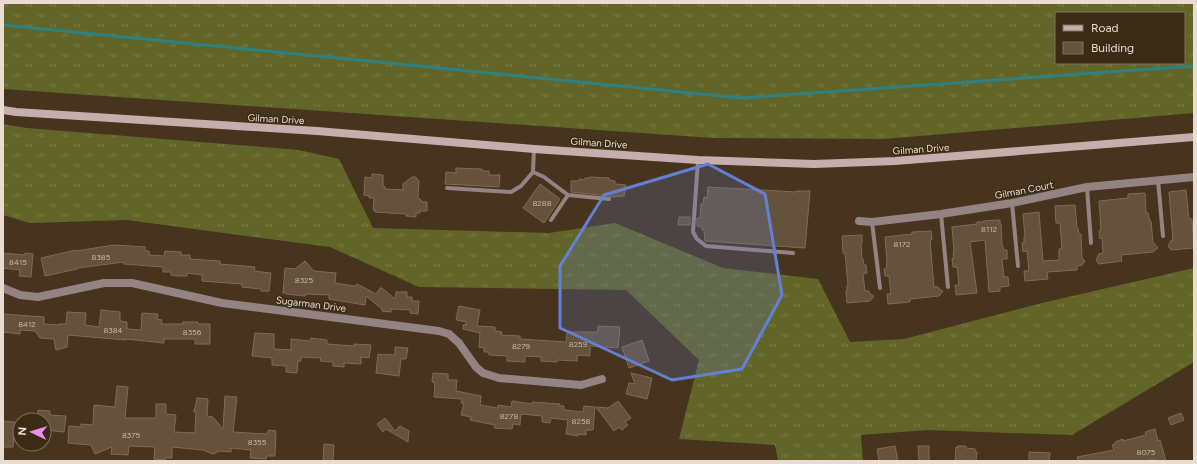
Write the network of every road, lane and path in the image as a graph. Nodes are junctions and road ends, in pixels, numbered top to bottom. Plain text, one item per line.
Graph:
1 (3, 110) edge
2 (1194, 137) edge
3 (534, 149) junction
4 (698, 160) junction
5 (533, 172) junction
6 (1194, 177) edge
7 (1158, 180) junction
8 (1087, 187) junction
9 (447, 188) dead end
10 (568, 196) junction
11 (609, 199) dead end
12 (1012, 203) junction
13 (941, 214) junction
14 (552, 220) dead end
15 (858, 221) dead end
16 (872, 222) junction
17 (1163, 236) dead end
18 (1091, 243) dead end
19 (793, 253) dead end
20 (1018, 266) dead end
21 (948, 287) dead end
22 (3, 288) edge
23 (880, 288) dead end
24 (602, 379) dead end

1 - 3 main road, Gilman Drive
2 - 4 main road, Gilman Drive
3 - 4 main road, Gilman Drive
3 - 5 lane
4 - 19 lane
5 - 9 lane
5 - 10 lane
6 - 7 street, Gilman Court
7 - 8 street, Gilman Court
7 - 17 lane
8 - 12 street, Gilman Court
8 - 18 lane
10 - 11 lane
10 - 14 lane
12 - 13 street, Gilman Court
12 - 20 lane
13 - 16 street, Gilman Court
13 - 21 lane
15 - 16 street, Gilman Court
16 - 23 lane
22 - 24 street, Sugarman Drive

